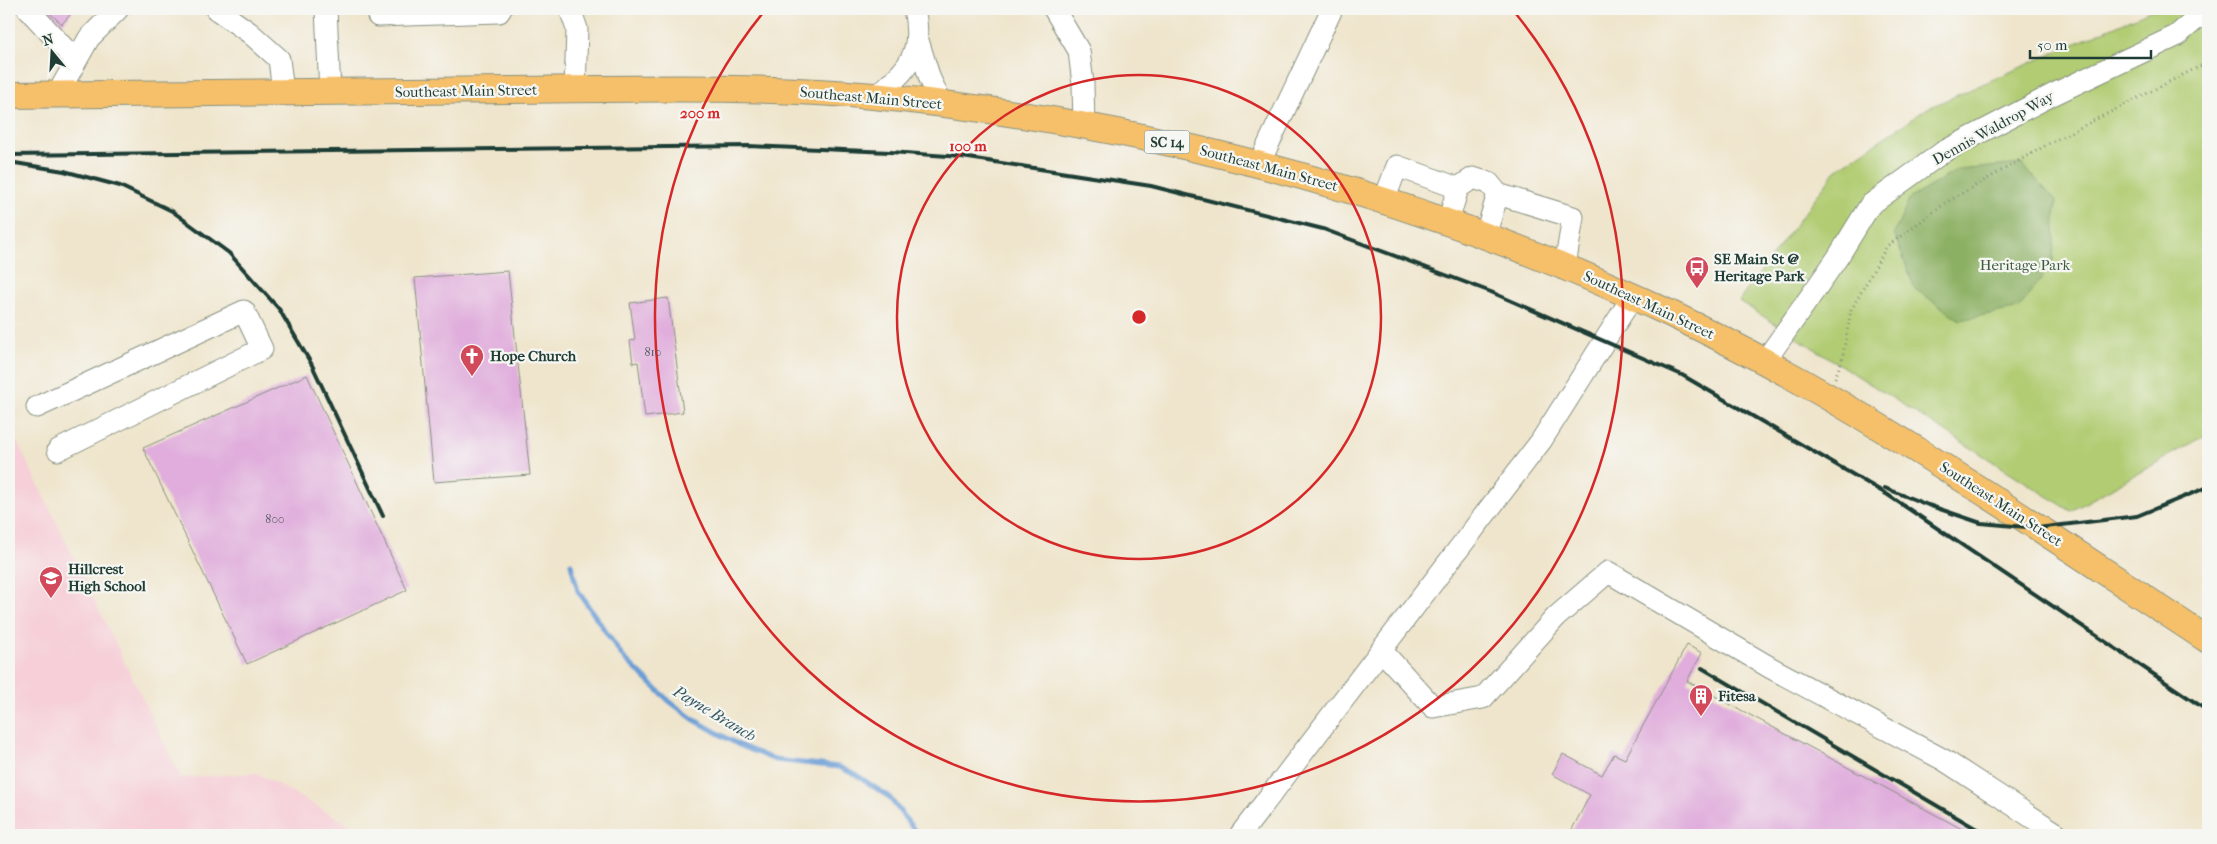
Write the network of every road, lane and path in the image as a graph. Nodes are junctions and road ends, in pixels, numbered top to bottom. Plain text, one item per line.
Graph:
1 (28, 9) edge
2 (118, 9) edge
3 (216, 9) edge
4 (326, 9) edge
5 (501, 9) edge
6 (570, 9) edge
7 (914, 9) edge
8 (1054, 9) edge
9 (1332, 9) edge
10 (2203, 9) edge
11 (378, 16) dead end
12 (916, 35) junction
13 (76, 61) junction
14 (2208, 62) edge
15 (575, 90) junction
16 (283, 92) junction
17 (330, 92) junction
18 (57, 94) junction
19 (9, 95) edge
20 (875, 97) junction
21 (942, 104) junction
22 (1084, 126) junction
23 (1259, 164) junction
24 (1458, 188) junction
25 (1498, 194) junction
26 (1384, 201) junction
27 (1448, 222) junction
28 (1485, 236) junction
29 (1565, 266) junction
30 (1633, 296) junction
31 (1765, 361) junction
32 (1829, 396) junction
33 (37, 407) dead end
34 (58, 450) dead end
35 (2208, 640) edge
36 (1382, 651) junction
37 (1240, 835) edge
38 (2059, 835) edge

1 - 13 street
2 - 13 street
3 - 16 street
4 - 17 street
5 - 11 street
6 - 15 street
7 - 12 street
8 - 22 street
9 - 23 street
10 - 31 street, Dennis Waldrop Way
12 - 20 street
12 - 21 street
13 - 18 street
14 - 32 path
15 - 17 main road, Southeast Main Street / SC 14
15 - 20 main road, Southeast Main Street / SC 14
16 - 17 main road, Southeast Main Street / SC 14
16 - 18 main road, Southeast Main Street / SC 14
18 - 19 main road, Southeast Main Street / SC 14
20 - 21 main road, Southeast Main Street / SC 14
21 - 22 main road, Southeast Main Street / SC 14
22 - 23 main road, Southeast Main Street / SC 14
23 - 26 main road, Southeast Main Street / SC 14
24 - 25 street
24 - 26 street
24 - 27 street
25 - 28 street
25 - 29 street
26 - 27 main road, Southeast Main Street / SC 14
27 - 28 main road, Southeast Main Street / SC 14
28 - 29 main road, Southeast Main Street / SC 14
29 - 30 main road, Southeast Main Street / SC 14
30 - 31 main road, Southeast Main Street / SC 14
30 - 36 street
31 - 32 main road, Southeast Main Street / SC 14
32 - 35 main road, Southeast Main Street / SC 14
33 - 34 street
36 - 37 street
36 - 38 street

